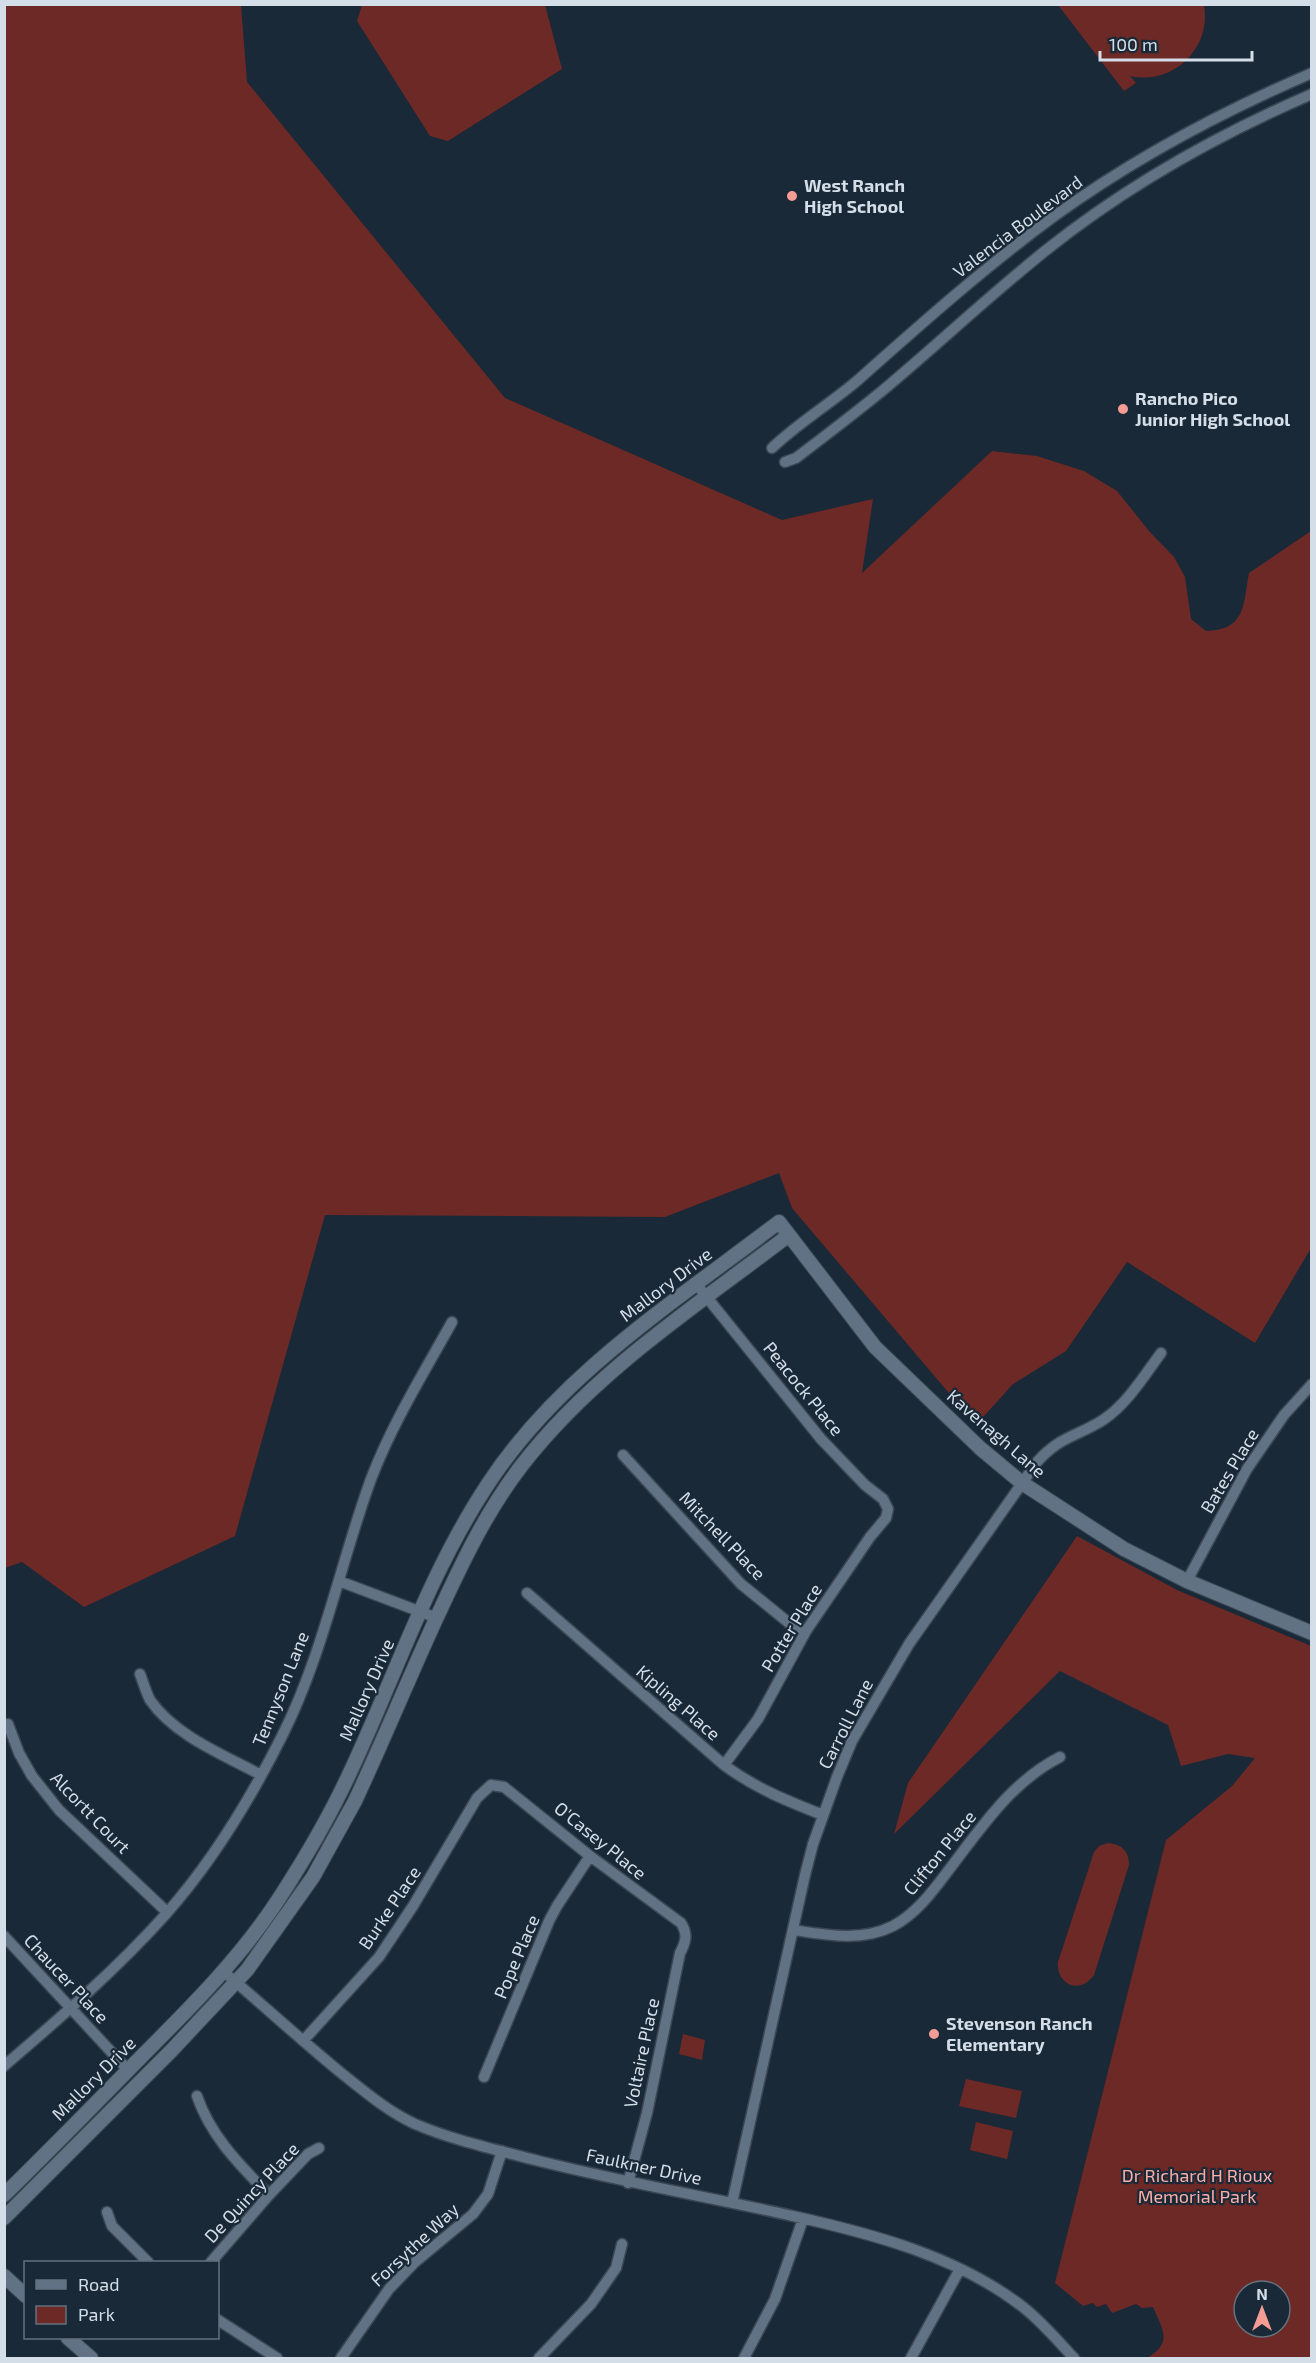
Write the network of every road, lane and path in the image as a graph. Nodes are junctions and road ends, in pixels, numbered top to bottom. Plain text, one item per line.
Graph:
1 (1311, 73) edge
2 (1311, 94) edge
3 (772, 448) dead end
4 (785, 462) dead end
5 (779, 1222) joint
6 (789, 1235) junction
7 (697, 1285) junction
8 (707, 1298) junction
9 (452, 1322) dead end
10 (1161, 1353) dead end
11 (1311, 1384) edge
12 (623, 1455) dead end
13 (1022, 1483) junction
14 (888, 1509) joint
15 (339, 1581) junction
16 (1187, 1581) junction
17 (527, 1593) dead end
18 (421, 1612) junction
19 (437, 1618) junction
20 (806, 1631) junction
21 (1311, 1633) edge
22 (140, 1674) dead end
23 (8, 1724) dead end
24 (1060, 1757) dead end
25 (724, 1765) junction
26 (261, 1775) junction
27 (492, 1785) joint
28 (823, 1815) junction
29 (590, 1856) junction
30 (167, 1912) junction
31 (685, 1930) joint
32 (794, 1930) junction
33 (4, 1936) edge
34 (224, 1972) junction
35 (236, 1982) junction
36 (71, 2008) junction
37 (303, 2042) junction
38 (4, 2066) edge
39 (128, 2070) junction
40 (484, 2077) dead end
41 (197, 2096) dead end
42 (319, 2148) dead end
43 (502, 2151) junction
44 (628, 2183) junction
45 (4, 2195) edge
46 (269, 2195) junction
47 (732, 2203) junction
48 (107, 2212) dead end
49 (4, 2218) edge
50 (803, 2219) junction
51 (622, 2244) dead end
52 (147, 2261) edge
53 (212, 2261) edge
54 (960, 2270) junction
55 (4, 2276) edge
56 (24, 2294) edge
57 (219, 2321) edge
58 (70, 2339) edge
59 (91, 2358) edge
60 (277, 2358) edge
61 (341, 2358) edge
62 (539, 2358) edge
63 (744, 2358) edge
64 (911, 2358) edge
65 (1074, 2358) edge

1 - 3 street, Valencia Boulevard
2 - 4 street, Valencia Boulevard
5 - 6 main road, Kavenagh Lane
5 - 7 main road, Mallory Drive
6 - 8 main road
6 - 13 main road, Kavenagh Lane
7 - 8 street, Peacock Place
7 - 18 main road, Mallory Drive
8 - 14 street, Peacock Place
8 - 19 main road
9 - 15 street, Tennyson Lane
10 - 13 street, Carroll Lane
11 - 16 street, Bates Place
12 - 20 street, Mitchell Place
13 - 16 main road, Kavenagh Lane
13 - 28 street, Carroll Lane
14 - 20 street, Potter Place
15 - 18 street
15 - 26 street, Tennyson Lane
16 - 21 main road, Kavenagh Lane
17 - 25 street, Kipling Place
18 - 19 street
18 - 34 main road, Mallory Drive
19 - 35 main road
20 - 25 street, Potter Place
22 - 26 street
23 - 30 street, Alcortt Court
24 - 32 street, Clifton Place
25 - 28 street, Kipling Place
26 - 30 street, Tennyson Lane
27 - 29 street, O'Casey Place
27 - 37 street, Burke Place
28 - 32 street, Carroll Lane
29 - 31 street, O'Casey Place
29 - 40 street, Pope Place
30 - 36 street, Tennyson Lane
31 - 44 street, Voltaire Place
32 - 47 street, Carroll Lane
33 - 36 street, Chaucer Place
34 - 35 street, Faulkner Drive
34 - 39 main road, Mallory Drive
35 - 37 street, Faulkner Drive
35 - 49 main road
36 - 38 street, Tennyson Lane
36 - 39 street, Chaucer Place
37 - 43 street, Faulkner Drive
39 - 45 main road, Mallory Drive
41 - 46 street
42 - 46 street, De Quincy Place
43 - 44 street, Faulkner Drive
43 - 61 street, Forsythe Way
44 - 47 street, Faulkner Drive
46 - 53 street, De Quincy Place
47 - 50 street, Faulkner Drive
48 - 52 street
50 - 54 street, Faulkner Drive
50 - 63 street
51 - 62 street
54 - 64 street
54 - 65 street, Faulkner Drive
55 - 56 main road
57 - 60 street
58 - 59 main road

